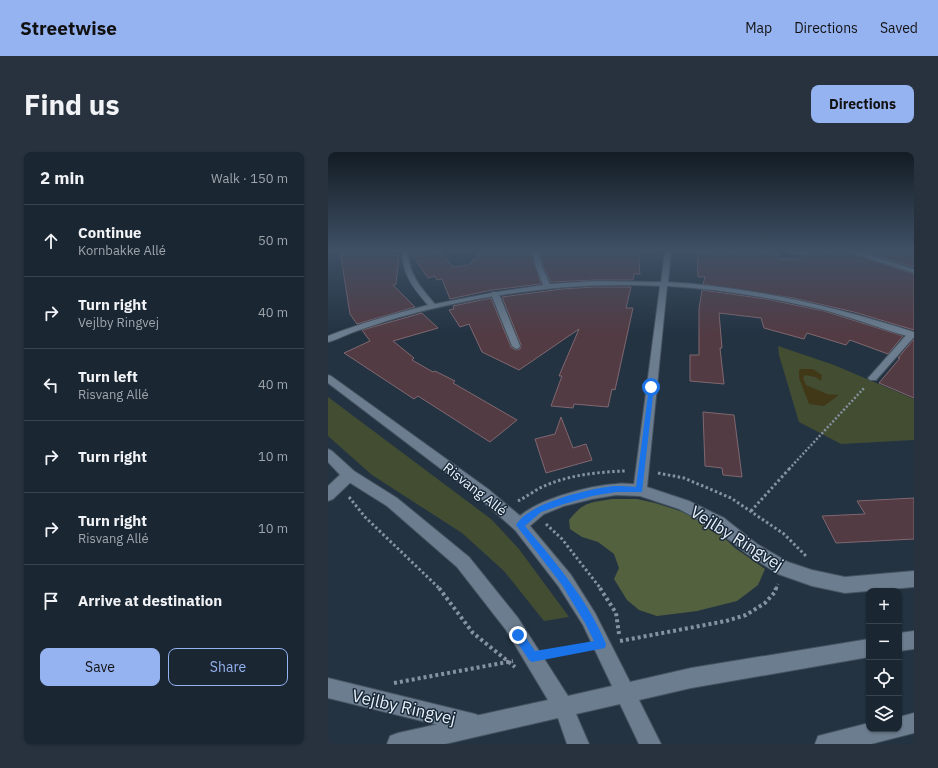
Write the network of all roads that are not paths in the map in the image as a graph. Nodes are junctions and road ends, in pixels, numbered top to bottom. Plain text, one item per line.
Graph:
1 (411, 279) edge
2 (544, 279) edge
3 (665, 279) edge
4 (664, 284) junction
5 (547, 286) junction
6 (495, 294) junction
7 (433, 306) junction
8 (913, 335) edge
9 (328, 339) edge
10 (516, 346) dead end
11 (328, 378) edge
12 (873, 378) road end
13 (328, 454) edge
14 (349, 475) junction
15 (640, 490) junction
16 (328, 495) edge
17 (520, 525) junction
18 (914, 579) edge
19 (914, 640) edge
20 (902, 642) edge
21 (866, 649) edge
22 (328, 688) edge
23 (626, 692) junction
24 (563, 706) junction
25 (914, 723) edge
26 (480, 725) junction
27 (902, 726) edge
28 (877, 732) edge
29 (398, 744) edge
30 (578, 744) edge
31 (650, 744) edge
32 (826, 744) edge

1 - 7 street
2 - 5 street
3 - 4 street
4 - 5 street
4 - 8 street
4 - 15 street
5 - 6 street
6 - 7 street
6 - 10 street
7 - 9 street
8 - 12 street
11 - 17 street, Risvang Allé
13 - 14 street
14 - 16 street
14 - 24 street
15 - 17 street, Vejlby Ringvej
15 - 18 street, Vejlby Ringvej
17 - 23 street, Risvang Allé
19 - 20 street
21 - 23 street, Vejlby Ringvej
22 - 26 street, Vejlby Ringvej
23 - 24 street, Vejlby Ringvej
23 - 31 street, Risvang Allé
24 - 26 street, Vejlby Ringvej
24 - 30 street
25 - 27 street
26 - 29 street, Vejlby Ringvej
28 - 32 street

